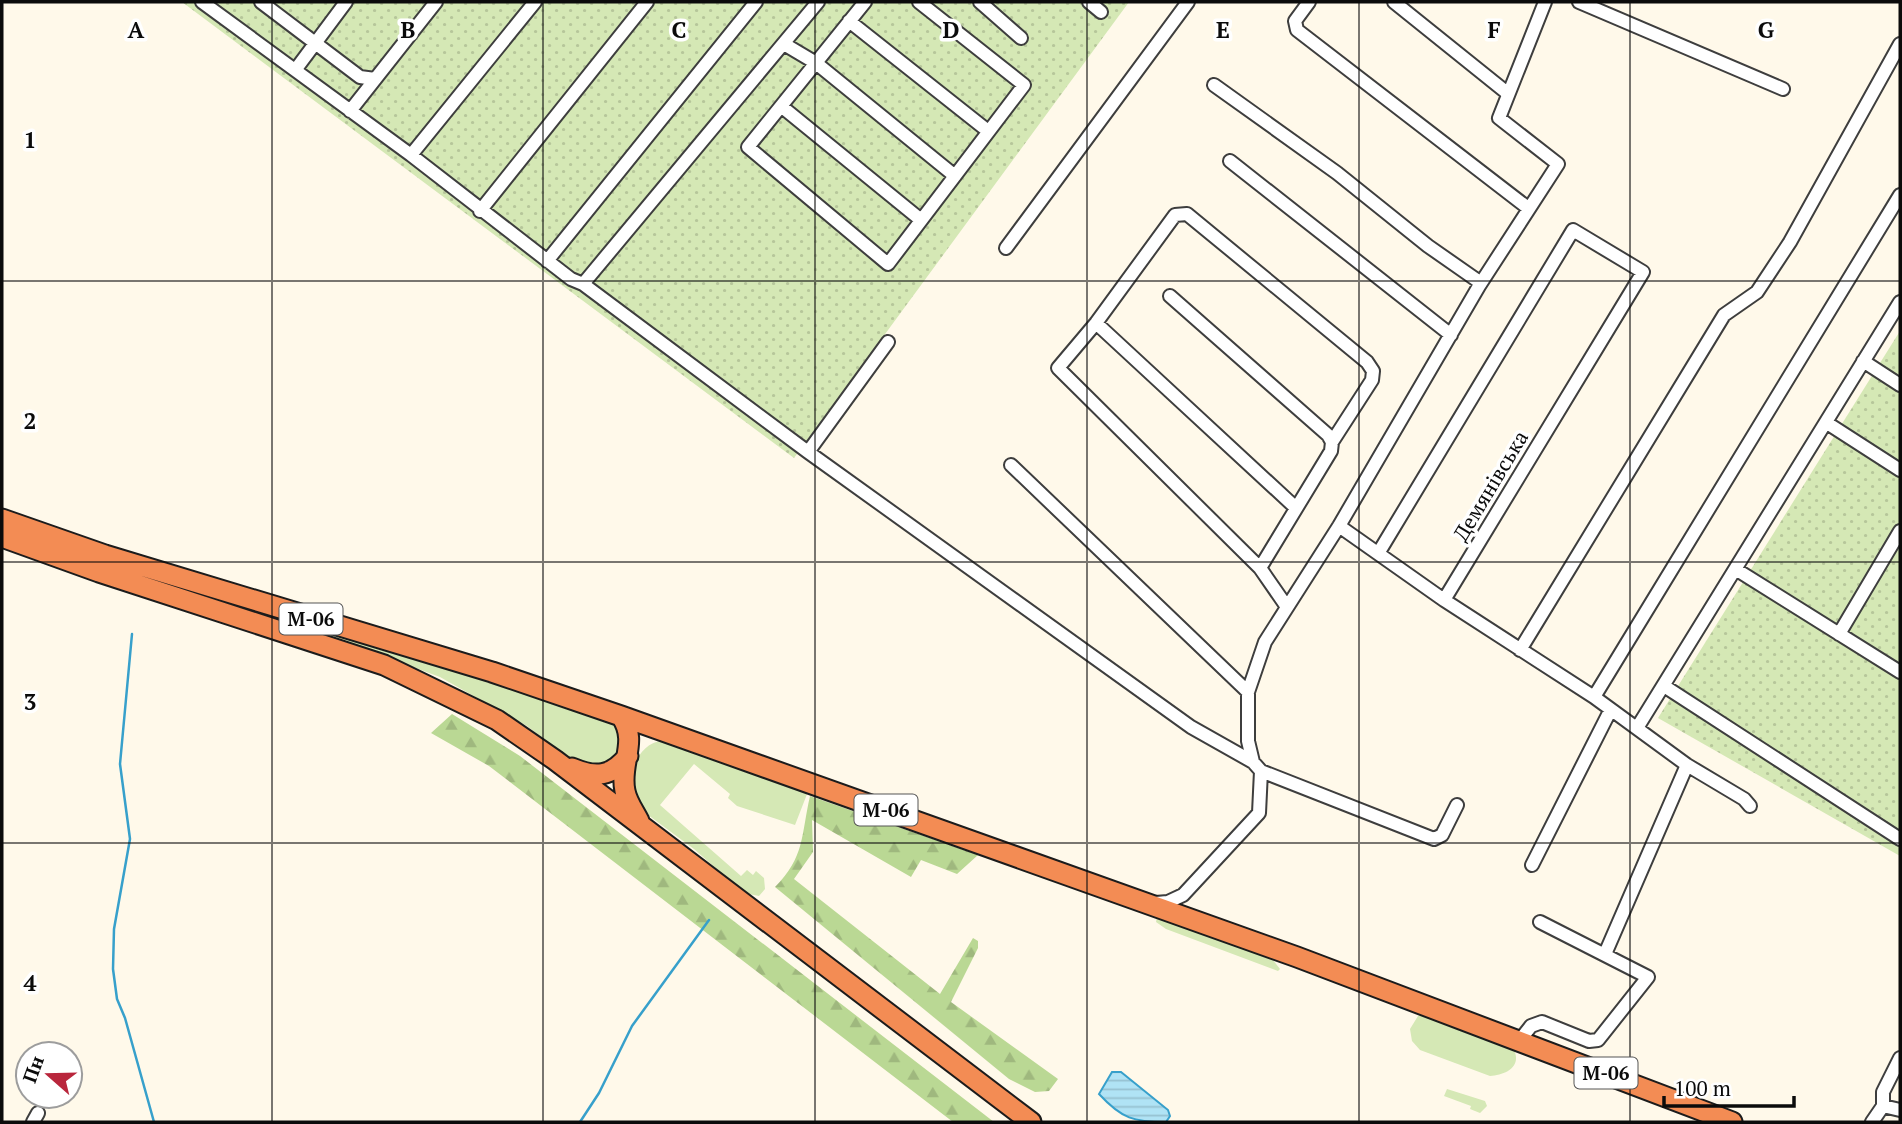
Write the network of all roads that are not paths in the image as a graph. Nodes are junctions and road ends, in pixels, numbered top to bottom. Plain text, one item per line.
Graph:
1 (202, 2) edge
2 (261, 2) edge
3 (346, 2) edge
4 (436, 2) edge
5 (535, 2) edge
6 (647, 2) edge
7 (756, 2) edge
8 (818, 2) edge
9 (865, 2) edge
10 (919, 2) edge
11 (981, 2) edge
12 (1089, 2) edge
13 (1188, 2) edge
14 (1309, 2) edge
15 (1394, 2) edge
16 (1545, 2) edge
17 (1579, 2) edge
18 (1101, 12) dead end
19 (849, 21) junction
20 (1021, 38) dead end
21 (316, 43) junction
22 (784, 44) junction
23 (1900, 44) edge
24 (816, 63) junction
25 (296, 69) junction
26 (375, 79) junction
27 (1214, 85) dead end
28 (1783, 89) dead end
29 (1506, 92) junction
30 (781, 106) junction
31 (350, 111) junction
32 (988, 131) junction
33 (411, 155) junction
34 (1230, 161) dead end
35 (955, 176) junction
36 (1900, 197) edge
37 (1528, 208) junction
38 (480, 211) junction
39 (921, 220) junction
40 (1006, 248) dead end
41 (547, 261) junction
42 (1481, 283) junction
43 (583, 284) junction
44 (1170, 296) dead end
45 (1900, 303) edge
46 (1096, 323) junction
47 (1451, 335) junction
48 (888, 342) dead end
49 (1863, 361) junction
50 (1900, 385) edge
51 (1827, 423) junction
52 (1332, 442) junction
53 (808, 452) junction
54 (1011, 465) dead end
55 (1900, 470) edge
56 (1296, 508) junction
57 (2, 519) edge
58 (1339, 526) junction
59 (1900, 531) edge
60 (2, 537) edge
61 (1379, 551) junction
62 (1260, 568) junction
63 (1738, 570) junction
64 (1444, 600) junction
65 (1287, 607) junction
66 (1839, 634) junction
67 (1520, 650) junction
68 (1900, 671) edge
69 (1664, 686) junction
70 (1248, 692) junction
71 (1594, 697) junction
72 (1610, 711) junction
73 (621, 716) junction
74 (1637, 728) junction
75 (629, 755) junction
76 (555, 760) junction
77 (1687, 765) junction
78 (1257, 766) junction
79 (1457, 805) dead end
80 (1750, 806) dead end
81 (643, 827) junction
82 (1900, 839) edge
83 (1532, 865) dead end
84 (1183, 895) junction
85 (1152, 904) junction
86 (1193, 919) junction
87 (1541, 922) dead end
88 (1605, 954) junction
89 (1520, 1040) junction
90 (1900, 1058) edge
91 (1883, 1106) junction
92 (1900, 1110) edge
93 (1031, 1122) edge
94 (1732, 1122) edge
95 (1872, 1122) edge

1 - 25 street
2 - 21 street
3 - 21 street
4 - 26 street
5 - 33 street
6 - 38 street
7 - 41 street
8 - 22 street
9 - 19 street
10 - 32 street
11 - 20 street
12 - 18 street
13 - 40 street
14 - 37 street
15 - 29 street
16 - 29 street
17 - 28 street
19 - 24 street
19 - 32 street
21 - 25 street
21 - 26 street
22 - 24 street
22 - 43 street
23 - 67 street
24 - 30 street
24 - 35 street
25 - 31 street
26 - 31 street
27 - 42 street
29 - 37 street
30 - 39 street
30 - 39 street
31 - 33 street
32 - 35 street
33 - 38 street
34 - 47 street
35 - 39 street
36 - 71 street
37 - 42 street
38 - 41 street
41 - 43 street
42 - 47 street
43 - 53 street
44 - 52 street
45 - 49 street
46 - 52 street
46 - 56 street
46 - 62 street
47 - 58 street
48 - 53 street
49 - 50 street
49 - 51 street
51 - 55 street
51 - 63 street
52 - 56 street
53 - 78 street
54 - 70 street
56 - 62 street
57 - 73 highway, М-06
58 - 61 street
58 - 65 street
59 - 66 street
60 - 76 highway, М-06
61 - 64 street
61 - 64 street, Демянівська
62 - 65 street
63 - 66 street
63 - 69 street
64 - 67 street
65 - 70 street
66 - 68 street
67 - 71 street
69 - 74 street
69 - 82 street
70 - 78 street
71 - 72 street
72 - 74 street
72 - 83 street
73 - 75 highway
73 - 85 highway, М-06
74 - 77 street
75 - 76 highway
75 - 81 highway
76 - 81 highway, М-06
77 - 80 street
77 - 88 street
78 - 79 street
78 - 84 street
81 - 93 highway, М-06
84 - 85 street
84 - 86 street
85 - 86 highway, М-06
86 - 89 highway, М-06
87 - 88 street
88 - 89 street
89 - 94 highway, М-06
90 - 91 street
91 - 92 street
91 - 95 street

